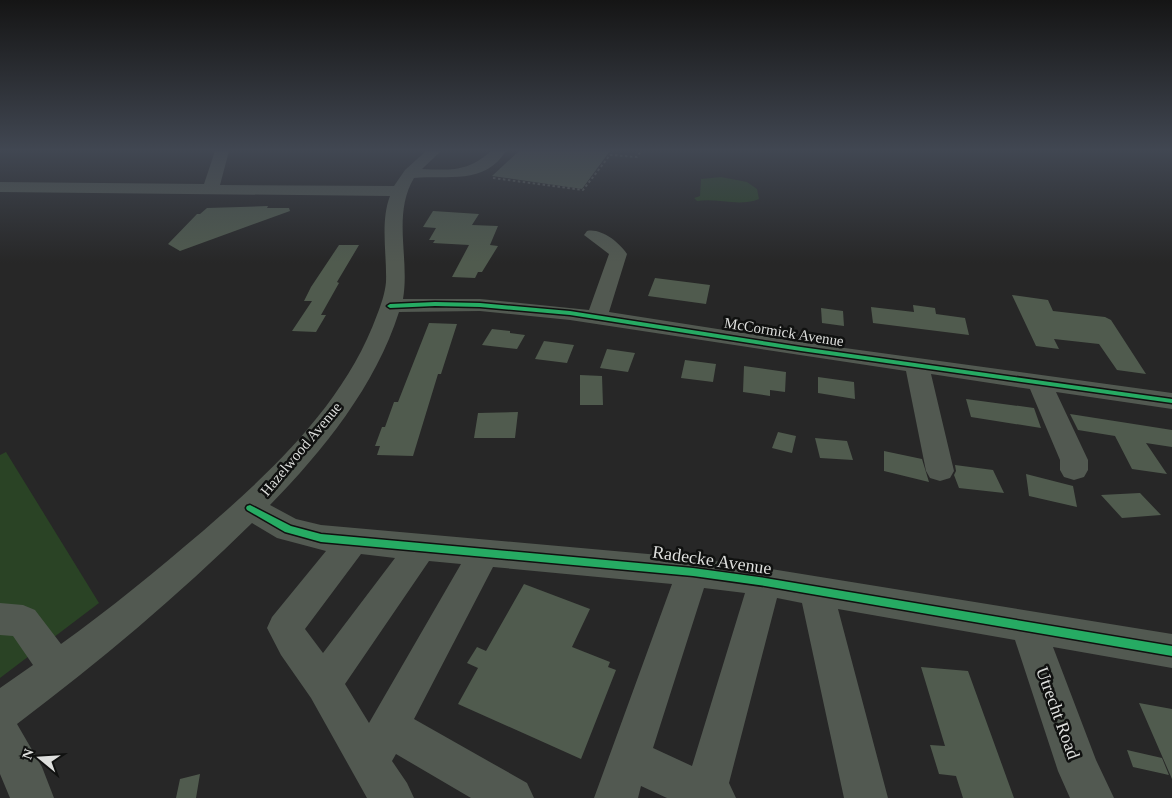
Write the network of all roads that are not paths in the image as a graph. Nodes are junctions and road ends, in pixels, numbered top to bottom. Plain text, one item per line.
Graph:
1 (402, 188) edge
2 (593, 235) dead end
3 (390, 306) junction
4 (597, 318) junction
5 (917, 366) junction
6 (1038, 382) junction
7 (1172, 400) edge
8 (1074, 470) dead end
9 (940, 471) dead end
10 (250, 508) junction
11 (353, 541) junction
12 (421, 547) junction
13 (484, 554) junction
14 (693, 572) junction
15 (764, 582) junction
16 (816, 591) junction
17 (0, 619) edge
18 (1028, 627) junction
19 (1172, 651) edge
20 (58, 670) junction
21 (323, 684) junction
22 (0, 712) edge
23 (388, 727) junction
24 (0, 733) edge
25 (630, 759) junction
26 (369, 762) junction
27 (708, 797) edge
28 (32, 798) edge
29 (392, 798) edge
30 (512, 798) edge
31 (616, 798) edge
32 (866, 798) edge
33 (1092, 798) edge

1 - 3 street, Hazelwood Avenue
2 - 4 street
3 - 4 street, McCormick Avenue
3 - 10 street, Hazelwood Avenue
4 - 5 street, McCormick Avenue
5 - 6 street, McCormick Avenue
5 - 9 street
6 - 7 street, McCormick Avenue
6 - 8 street
10 - 11 street, Radecke Avenue
10 - 20 street, Hazelwood Avenue
11 - 12 street, Radecke Avenue
11 - 21 street
12 - 13 street, Radecke Avenue
12 - 21 street
13 - 14 street, Radecke Avenue
13 - 23 street
14 - 15 street, Radecke Avenue
14 - 25 street
15 - 16 street, Radecke Avenue
15 - 27 street
16 - 18 street, Radecke Avenue
16 - 32 street
17 - 20 street
18 - 19 street, Radecke Avenue
18 - 33 street, Utrecht Road
20 - 22 street, Hazelwood Avenue
21 - 26 street
23 - 26 street
23 - 30 street
24 - 28 street
25 - 27 street
25 - 31 street
26 - 29 street

